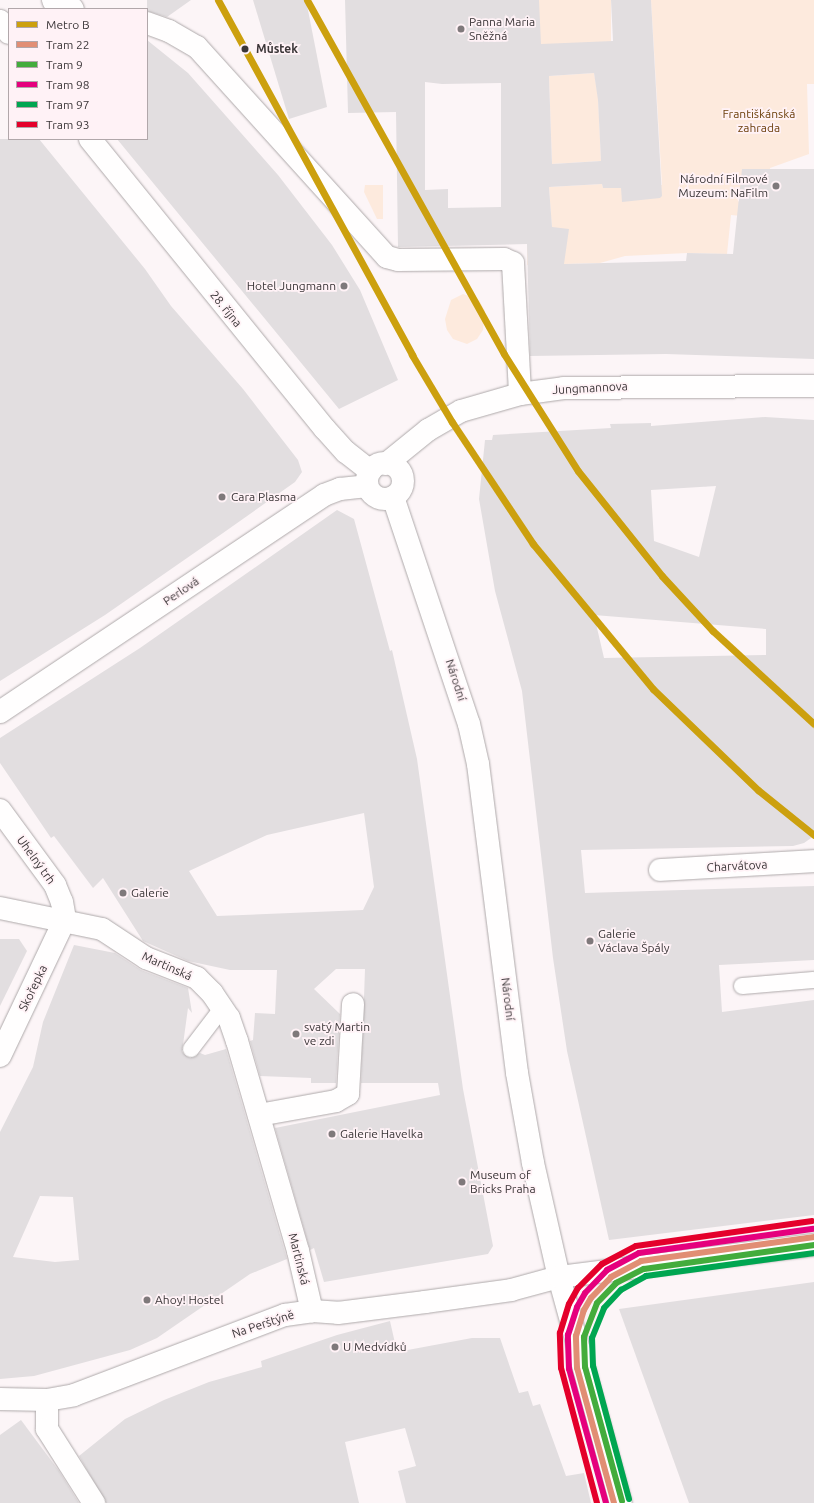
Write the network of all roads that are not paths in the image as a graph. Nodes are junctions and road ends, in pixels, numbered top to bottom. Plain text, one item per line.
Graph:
1 (52, 0) edge
2 (67, 8) edge
3 (0, 21) edge
4 (148, 23) edge
5 (8, 32) edge
6 (91, 140) edge
7 (814, 386) edge
8 (520, 394) junction
9 (375, 473) junction
10 (394, 497) junction
11 (0, 712) edge
12 (0, 810) edge
13 (814, 861) edge
14 (660, 870) dead end
15 (0, 908) edge
16 (65, 919) junction
17 (814, 980) edge
18 (742, 986) dead end
19 (353, 1004) dead end
20 (223, 1007) junction
21 (191, 1049) dead end
22 (0, 1056) edge
23 (259, 1116) junction
24 (814, 1245) edge
25 (559, 1277) junction
26 (312, 1311) junction
27 (0, 1398) edge
28 (47, 1400) junction
29 (94, 1503) edge
30 (621, 1503) edge

1 - 2 street
3 - 5 street
4 - 8 street
6 - 9 street, 28. října
7 - 8 street, Jungmannova
8 - 9 street, Jungmannova
9 - 10 street
9 - 10 street
9 - 11 street, Perlová
10 - 25 street, Národní
12 - 16 street, Uhelný trh
13 - 14 street, Charvátova
15 - 16 street
16 - 20 street, Martinská
16 - 22 street, Skořepka
17 - 18 lane
19 - 23 street
20 - 21 lane
20 - 23 street, Martinská
23 - 26 street, Martinská
24 - 25 street, Na Perštýně
25 - 26 street, Na Perštýně
25 - 30 street, Národní
26 - 28 street, Na Perštýně
27 - 28 street, Na Perštýně
28 - 29 street

